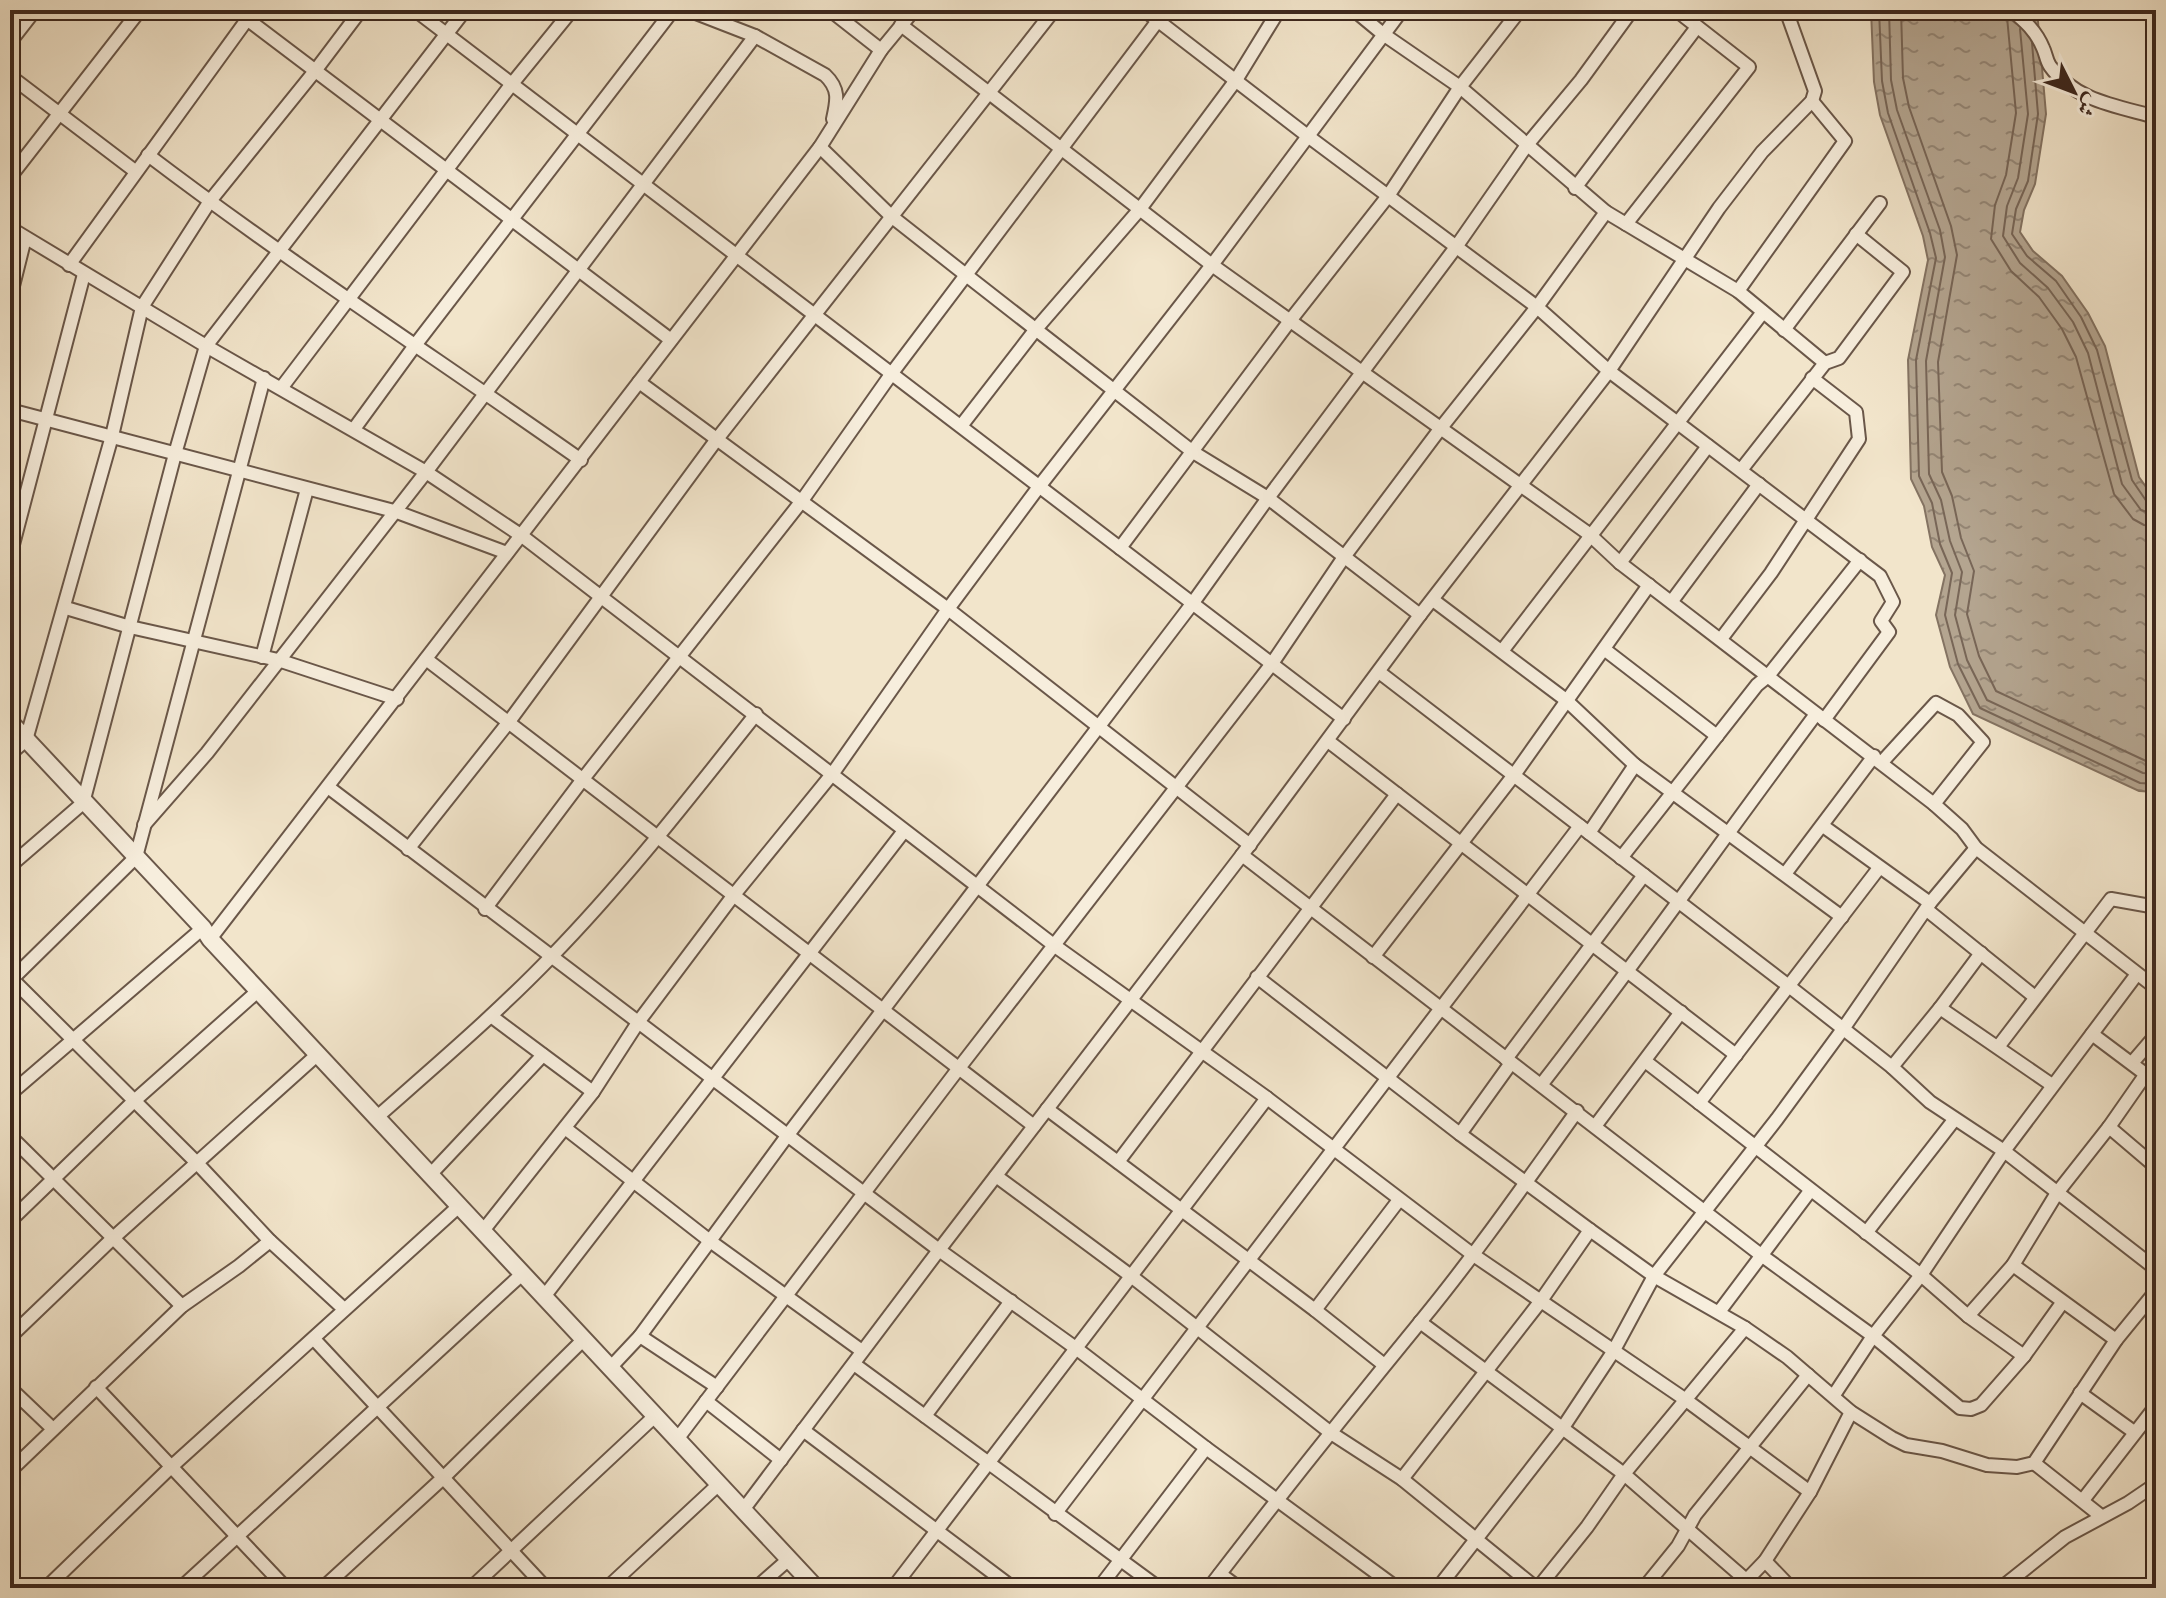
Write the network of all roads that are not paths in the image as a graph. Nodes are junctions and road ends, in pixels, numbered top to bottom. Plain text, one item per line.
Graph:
1 (35, 10) edge
2 (140, 10) edge
3 (235, 10) edge
4 (361, 10) edge
5 (415, 10) edge
6 (465, 10) edge
7 (572, 10) edge
8 (673, 10) edge
9 (688, 10) edge
10 (830, 10) edge
11 (914, 10) edge
12 (1054, 10) edge
13 (1144, 10) edge
14 (1279, 10) edge
15 (1354, 10) edge
16 (1402, 10) edge
17 (1520, 10) edge
18 (1632, 10) edge
19 (1676, 10) edge
20 (1786, 10) edge
21 (2011, 10) edge
22 (718, 14) edge
23 (250, 15) edge
24 (1162, 15) edge
25 (901, 25) junction
26 (1697, 27) junction
27 (446, 34) junction
28 (1383, 34) junction
29 (755, 36) junction
30 (10, 42) edge
31 (881, 50) junction
32 (315, 71) junction
33 (10, 76) edge
34 (1236, 80) junction
35 (511, 85) junction
36 (1460, 87) junction
37 (986, 93) junction
38 (1812, 101) junction
39 (59, 113) junction
40 (2156, 117) edge
41 (380, 118) junction
42 (832, 127) junction
43 (576, 134) junction
44 (1309, 137) junction
45 (1527, 145) junction
46 (820, 147) junction
47 (1059, 149) junction
48 (148, 155) junction
49 (135, 171) junction
50 (447, 171) junction
51 (10, 177) edge
52 (643, 184) junction
53 (1575, 188) junction
54 (1388, 196) junction
55 (210, 201) junction
56 (1880, 203) dead end
57 (1140, 209) junction
58 (1606, 212) junction
59 (891, 216) junction
60 (511, 220) junction
61 (1626, 224) junction
62 (10, 228) edge
63 (1856, 234) junction
64 (25, 238) junction
65 (1456, 247) junction
66 (277, 251) junction
67 (735, 256) junction
68 (1683, 260) junction
69 (69, 265) junction
70 (1212, 265) junction
71 (576, 271) junction
72 (84, 274) junction
73 (966, 275) junction
74 (1738, 291) junction
75 (348, 297) junction
76 (10, 298) edge
77 (142, 307) junction
78 (1537, 307) junction
79 (1763, 312) junction
80 (814, 314) junction
81 (1289, 322) junction
82 (1036, 329) junction
83 (1784, 330) junction
84 (671, 340) junction
85 (416, 344) junction
86 (206, 346) junction
87 (1825, 363) junction
88 (1609, 371) junction
89 (892, 373) junction
90 (1363, 373) junction
91 (264, 378) junction
92 (1812, 378) junction
93 (639, 382) junction
94 (282, 387) junction
95 (1114, 391) junction
96 (484, 392) junction
97 (10, 410) edge
98 (46, 419) junction
99 (1676, 423) junction
100 (961, 426) junction
101 (354, 429) junction
102 (1440, 429) junction
103 (112, 436) junction
104 (717, 439) junction
105 (1708, 446) junction
106 (1193, 452) junction
107 (175, 454) junction
108 (581, 460) junction
109 (1741, 470) junction
110 (240, 471) junction
111 (426, 472) junction
112 (1759, 484) junction
113 (1519, 485) junction
114 (1038, 488) junction
115 (307, 489) junction
116 (1268, 498) junction
117 (801, 502) junction
118 (394, 511) junction
119 (1807, 519) junction
120 (1589, 534) junction
121 (522, 536) junction
122 (1120, 548) junction
123 (507, 553) junction
124 (10, 556) edge
125 (1344, 557) junction
126 (1860, 560) junction
127 (1620, 563) junction
128 (1649, 585) junction
129 (600, 594) junction
130 (1433, 600) junction
131 (1672, 601) junction
132 (1192, 604) junction
133 (66, 608) junction
134 (948, 609) junction
135 (1420, 615) junction
136 (130, 627) junction
137 (1721, 639) junction
138 (194, 640) junction
139 (1604, 649) junction
140 (1502, 651) junction
141 (680, 655) junction
142 (262, 657) junction
143 (426, 659) junction
144 (278, 660) junction
145 (1271, 665) junction
146 (1379, 672) junction
147 (1768, 676) junction
148 (397, 699) junction
149 (1566, 700) junction
150 (756, 714) junction
151 (1820, 717) junction
152 (1344, 719) junction
153 (10, 722) edge
154 (508, 723) junction
155 (1098, 727) junction
156 (1717, 736) junction
157 (26, 740) junction
158 (1328, 741) junction
159 (10, 754) edge
160 (1878, 759) junction
161 (1635, 765) junction
162 (833, 773) junction
163 (1514, 775) junction
164 (583, 779) junction
165 (328, 787) junction
166 (1176, 789) junction
167 (1672, 792) junction
168 (1397, 794) junction
169 (83, 803) junction
170 (1934, 804) junction
171 (144, 825) junction
172 (1823, 826) junction
173 (1585, 829) junction
174 (904, 831) junction
175 (1726, 833) junction
176 (658, 837) junction
177 (1461, 843) junction
178 (1976, 848) junction
179 (408, 849) junction
180 (1246, 850) junction
181 (136, 857) junction
182 (1621, 858) junction
183 (10, 866) edge
184 (1879, 868) junction
185 (1785, 874) junction
186 (1644, 875) junction
187 (979, 886) junction
188 (1526, 895) junction
189 (733, 896) junction
190 (1679, 900) junction
191 (1929, 906) junction
192 (2156, 907) edge
193 (1311, 908) junction
194 (485, 909) junction
195 (1842, 917) junction
196 (2085, 932) junction
197 (206, 933) junction
198 (1592, 944) junction
199 (1055, 946) junction
200 (808, 953) junction
201 (1981, 953) junction
202 (552, 956) junction
203 (1373, 957) junction
204 (1629, 972) junction
205 (2137, 974) junction
206 (1257, 977) junction
207 (11, 979) edge
208 (1790, 987) junction
209 (2156, 988) edge
210 (259, 990) junction
211 (2035, 997) junction
212 (1130, 1001) junction
213 (1439, 1008) junction
214 (1940, 1008) junction
215 (885, 1011) junction
216 (1681, 1012) junction
217 (491, 1016) junction
218 (639, 1021) junction
219 (1843, 1029) junction
220 (2092, 1034) junction
221 (2156, 1035) edge
222 (73, 1040) junction
223 (1998, 1047) junction
224 (1201, 1051) junction
225 (318, 1054) junction
226 (543, 1055) junction
227 (1736, 1055) junction
228 (1508, 1061) junction
229 (1645, 1061) junction
230 (2132, 1063) junction
231 (1892, 1067) junction
232 (959, 1068) junction
233 (1388, 1078) junction
234 (2151, 1078) edge
235 (713, 1079) junction
236 (1541, 1085) junction
237 (2052, 1085) junction
238 (593, 1092) junction
239 (10, 1094) edge
240 (1267, 1098) junction
241 (133, 1102) junction
242 (1699, 1103) junction
243 (1047, 1109) junction
244 (1577, 1111) junction
245 (376, 1118) junction
246 (1954, 1120) junction
247 (1596, 1125) junction
248 (1034, 1126) junction
249 (2109, 1127) junction
250 (565, 1128) junction
251 (1460, 1134) junction
252 (10, 1136) edge
253 (787, 1136) junction
254 (1754, 1148) junction
255 (1333, 1149) junction
256 (2004, 1151) junction
257 (1118, 1162) junction
258 (197, 1163) junction
259 (2156, 1167) edge
260 (429, 1176) junction
261 (996, 1176) junction
262 (53, 1180) junction
263 (634, 1182) junction
264 (1525, 1183) junction
265 (1810, 1191) junction
266 (2057, 1193) junction
267 (864, 1194) junction
268 (1399, 1200) junction
269 (458, 1207) junction
270 (1181, 1209) junction
271 (1705, 1211) junction
272 (10, 1221) edge
273 (1590, 1230) junction
274 (482, 1232) junction
275 (1866, 1233) junction
276 (112, 1239) junction
277 (270, 1241) junction
278 (710, 1241) junction
279 (939, 1250) junction
280 (1472, 1254) junction
281 (1761, 1255) junction
282 (1247, 1260) junction
283 (2013, 1265) junction
284 (2156, 1269) edge
285 (521, 1275) junction
286 (1921, 1275) junction
287 (1131, 1276) junction
288 (1654, 1276) junction
289 (2156, 1291) edge
290 (786, 1297) junction
291 (543, 1298) junction
292 (1011, 1301) junction
293 (1540, 1302) junction
294 (2062, 1303) junction
295 (182, 1306) junction
296 (344, 1309) junction
297 (1315, 1310) junction
298 (1719, 1312) junction
299 (1968, 1316) junction
300 (1420, 1322) junction
301 (1197, 1326) junction
302 (1745, 1328) junction
303 (640, 1336) junction
304 (1873, 1336) junction
305 (10, 1337) edge
306 (314, 1339) junction
307 (583, 1340) junction
308 (2116, 1340) junction
309 (1077, 1349) junction
310 (862, 1351) junction
311 (1613, 1352) junction
312 (2024, 1356) junction
313 (854, 1364) junction
314 (1383, 1364) junction
315 (610, 1368) junction
316 (1486, 1371) junction
317 (1808, 1375) junction
318 (96, 1387) junction
319 (717, 1387) junction
320 (10, 1388) edge
321 (2080, 1393) junction
322 (1834, 1395) junction
323 (1144, 1400) junction
324 (1686, 1400) junction
325 (706, 1401) junction
326 (378, 1406) junction
327 (2156, 1406) edge
328 (1851, 1412) junction
329 (656, 1415) junction
330 (925, 1416) junction
331 (53, 1429) junction
332 (1562, 1429) junction
333 (803, 1430) junction
334 (2134, 1432) junction
335 (1331, 1433) junction
336 (678, 1438) junction
337 (1206, 1448) junction
338 (1751, 1448) junction
339 (781, 1460) junction
340 (2034, 1463) junction
341 (989, 1464) junction
342 (171, 1467) junction
343 (10, 1471) edge
344 (1624, 1474) junction
345 (444, 1477) junction
346 (1402, 1479) junction
347 (719, 1484) junction
348 (2156, 1484) edge
349 (1810, 1492) junction
350 (2083, 1500) junction
351 (1277, 1501) junction
352 (743, 1510) junction
353 (1055, 1514) junction
354 (2101, 1516) junction
355 (938, 1530) junction
356 (1689, 1530) junction
357 (237, 1536) junction
358 (1476, 1541) junction
359 (511, 1550) junction
360 (789, 1559) junction
361 (1121, 1559) junction
362 (1765, 1561) junction
363 (1220, 1574) junction
364 (1742, 1584) edge
365 (46, 1588) edge
366 (181, 1588) edge
367 (286, 1588) edge
368 (323, 1588) edge
369 (471, 1588) edge
370 (546, 1588) edge
371 (607, 1588) edge
372 (756, 1588) edge
373 (816, 1588) edge
374 (893, 1588) edge
375 (1013, 1588) edge
376 (1099, 1588) edge
377 (1159, 1588) edge
378 (1209, 1588) edge
379 (1239, 1588) edge
380 (1397, 1588) edge
381 (1438, 1588) edge
382 (1537, 1588) edge
383 (1644, 1588) edge
384 (1791, 1588) edge
385 (2001, 1588) edge

1 - 30 street
2 - 39 street
3 - 23 street
4 - 32 street
5 - 27 street
6 - 27 street
7 - 35 street
8 - 43 street
9 - 22 street
10 - 31 street
11 - 25 street
12 - 37 street
13 - 24 street
14 - 34 street
15 - 28 street
16 - 28 street
17 - 36 street
18 - 45 street
19 - 26 street
20 - 38 street
21 - 40 street
22 - 29 street
23 - 32 street
23 - 48 street
24 - 34 street
24 - 47 street
25 - 31 street
25 - 37 street
26 - 53 street
26 - 61 street
27 - 35 street
27 - 41 street
28 - 36 street
28 - 44 street
29 - 42 street
29 - 52 street
31 - 42 street
32 - 41 street
32 - 55 street
33 - 39 street
34 - 44 street
34 - 57 street
35 - 43 street
35 - 50 street
36 - 45 street
36 - 54 street
37 - 47 street
37 - 59 street
38 - 68 street
38 - 74 street
39 - 49 street
39 - 51 street
41 - 50 street
41 - 66 street
42 - 46 street
43 - 52 street
43 - 60 street
44 - 54 street
44 - 70 street
45 - 53 street
45 - 65 street
46 - 59 street
46 - 67 street
47 - 57 street
47 - 73 street
48 - 49 street
48 - 55 street
49 - 69 street
50 - 60 street
50 - 75 street
52 - 67 street
52 - 71 street
53 - 58 street
54 - 65 street
54 - 81 street
55 - 66 street
55 - 77 street
56 - 63 street
57 - 70 street
57 - 82 street
58 - 61 street
58 - 78 street
59 - 73 street
59 - 80 street
60 - 71 street
60 - 85 street
61 - 68 street
62 - 64 street
63 - 83 street
63 - 87 street
64 - 69 street
64 - 76 street
65 - 78 street
65 - 90 street
66 - 75 street
66 - 86 street
67 - 80 street
67 - 84 street
68 - 74 street
68 - 88 street
69 - 72 street
70 - 81 street
70 - 95 street
71 - 84 street
71 - 96 street
72 - 77 street
72 - 98 street
73 - 82 street
73 - 89 street
74 - 79 street
75 - 85 street
75 - 94 street
77 - 86 street
77 - 103 street
78 - 88 street
78 - 102 street
79 - 83 street
79 - 99 street
80 - 89 street
80 - 104 street
81 - 90 street
81 - 106 street
82 - 95 street
82 - 100 street
83 - 87 street
84 - 93 street
85 - 96 street
85 - 101 street
86 - 91 street
86 - 107 street
87 - 92 street
88 - 99 street
88 - 113 street
89 - 100 street
89 - 117 street
90 - 102 street
90 - 116 street
91 - 94 street
91 - 110 street
92 - 109 street
92 - 119 street
93 - 104 street
93 - 108 street
94 - 101 street
95 - 106 street
95 - 114 street
96 - 108 street
96 - 111 street
97 - 98 street
98 - 103 street
98 - 124 street
99 - 105 street
99 - 120 street
100 - 114 street
101 - 111 street
102 - 113 street
102 - 125 street
103 - 107 street
103 - 133 street
104 - 117 street
104 - 129 street
105 - 109 street
105 - 127 street
106 - 116 street
106 - 122 street
107 - 110 street
107 - 136 street
108 - 121 street
109 - 112 street
110 - 115 street
110 - 138 street
111 - 118 street
111 - 121 street
112 - 119 street
112 - 131 street
113 - 120 street
113 - 130 street
114 - 122 street
114 - 134 street
115 - 118 street
115 - 142 street
116 - 125 street
116 - 132 street
117 - 134 street
117 - 141 street
118 - 123 street
118 - 144 street
119 - 126 street
119 - 137 street
120 - 127 street
120 - 140 street
121 - 123 street
121 - 129 street
122 - 132 street
123 - 143 street
125 - 135 street
125 - 145 street
126 - 147 street
126 - 151 street
127 - 128 street
128 - 131 street
128 - 139 street
129 - 141 street
129 - 154 street
130 - 135 street
130 - 140 street
131 - 137 street
132 - 145 street
132 - 155 street
133 - 136 street
133 - 157 street
134 - 155 street
134 - 162 street
135 - 146 street
136 - 138 street
136 - 169 street
137 - 147 street
138 - 142 street
138 - 171 street
139 - 149 street
139 - 156 street
140 - 149 street
141 - 150 street
141 - 164 street
142 - 144 street
143 - 148 street
143 - 154 street
144 - 148 street
144 - 171 street
145 - 152 street
145 - 166 street
146 - 152 street
146 - 163 street
147 - 151 street
147 - 156 street
148 - 165 street
149 - 161 street
149 - 163 street
150 - 162 street
150 - 176 street
151 - 160 street
151 - 175 street
152 - 158 street
153 - 157 street
154 - 164 street
154 - 179 street
155 - 166 street
155 - 187 street
156 - 167 street
157 - 159 street
157 - 169 street
158 - 168 street
158 - 180 street
160 - 170 street
160 - 170 street
160 - 172 street
161 - 167 street
161 - 173 street
162 - 174 street
162 - 189 street
163 - 173 street
163 - 177 street
164 - 176 street
164 - 194 street
165 - 179 street
165 - 197 street
166 - 180 street
166 - 199 street
167 - 175 street
167 - 182 street
168 - 177 street
168 - 193 street
169 - 181 street
169 - 183 street
170 - 178 street
171 - 181 street
172 - 184 street
172 - 185 street
173 - 182 street
173 - 188 street
174 - 187 street
174 - 200 street
175 - 185 street
175 - 190 street
176 - 189 street
176 - 202 street
177 - 188 street
177 - 203 street
178 - 191 street
178 - 196 street
179 - 194 street
180 - 193 street
180 - 212 street
181 - 197 street
181 - 207 street
182 - 186 street
184 - 191 street
184 - 195 street
185 - 195 street
186 - 190 street
186 - 198 street
187 - 199 street
187 - 215 street
188 - 198 street
188 - 213 street
189 - 200 street
189 - 218 street
190 - 204 street
190 - 208 street
191 - 201 street
191 - 219 street
192 - 196 street
193 - 203 street
193 - 206 street
194 - 202 street
195 - 208 street
196 - 205 street
196 - 211 street
197 - 210 street
197 - 222 street
198 - 204 street
198 - 228 street
199 - 212 street
199 - 232 street
200 - 215 street
200 - 235 street
201 - 211 street
201 - 214 street
202 - 217 street
202 - 218 street
203 - 213 street
204 - 216 street
204 - 236 street
205 - 209 street
205 - 220 street
206 - 224 street
206 - 233 street
207 - 222 street
208 - 219 street
208 - 227 street
210 - 225 street
210 - 241 street
211 - 223 street
212 - 224 street
212 - 243 street
213 - 228 street
213 - 233 street
214 - 223 street
214 - 231 street
215 - 232 street
215 - 253 street
216 - 227 street
216 - 229 street
217 - 226 street
217 - 245 street
218 - 235 street
218 - 238 street
219 - 231 street
219 - 254 street
220 - 230 street
220 - 237 street
221 - 230 street
222 - 239 street
222 - 241 street
223 - 237 street
224 - 240 street
224 - 257 street
225 - 245 street
225 - 258 street
226 - 238 street
226 - 260 street
227 - 242 street
228 - 236 street
228 - 251 street
229 - 242 street
229 - 247 street
230 - 234 street
231 - 246 street
232 - 248 street
232 - 267 street
233 - 251 street
233 - 255 street
234 - 249 street
235 - 253 street
235 - 263 street
236 - 244 street
237 - 256 street
238 - 250 street
240 - 255 street
240 - 270 street
241 - 258 street
241 - 262 street
242 - 254 street
243 - 248 street
243 - 257 street
244 - 247 street
244 - 264 street
245 - 260 street
246 - 256 street
246 - 275 street
247 - 271 street
248 - 261 street
249 - 259 street
249 - 266 street
250 - 263 street
250 - 274 street
251 - 264 street
252 - 262 street
253 - 267 street
253 - 278 street
254 - 265 street
254 - 271 street
255 - 268 street
255 - 282 street
256 - 266 street
256 - 286 street
257 - 270 street
258 - 276 street
258 - 277 street
260 - 269 street
261 - 279 street
261 - 287 street
262 - 272 street
262 - 276 street
263 - 278 street
263 - 291 street
264 - 273 street
264 - 280 street
265 - 275 street
265 - 281 street
266 - 283 street
266 - 284 street
267 - 279 street
267 - 290 street
268 - 280 street
268 - 297 street
269 - 274 street
269 - 296 street
270 - 282 street
270 - 287 street
271 - 281 street
271 - 288 street
273 - 288 street
273 - 293 street
274 - 285 street
275 - 286 street
276 - 295 street
276 - 305 street
277 - 295 street
277 - 296 street
278 - 290 street
278 - 303 street
279 - 292 street
279 - 310 street
280 - 293 street
280 - 300 street
281 - 298 street
281 - 304 street
282 - 297 street
282 - 301 street
283 - 294 street
283 - 299 street
285 - 291 street
285 - 326 street
286 - 299 street
286 - 304 street
287 - 301 street
287 - 309 street
288 - 298 street
288 - 311 street
289 - 308 street
290 - 310 street
290 - 319 street
291 - 307 street
292 - 309 street
292 - 330 street
293 - 311 street
293 - 316 street
294 - 308 street
294 - 312 street
295 - 318 street
296 - 306 street
297 - 314 street
298 - 302 street
299 - 312 street
300 - 314 street
300 - 316 street
301 - 323 street
301 - 335 street
302 - 317 street
302 - 324 street
303 - 315 street
303 - 319 street
304 - 312 street
304 - 322 street
306 - 326 street
306 - 342 street
307 - 315 street
307 - 345 street
308 - 321 street
309 - 323 street
309 - 341 street
310 - 313 street
311 - 324 street
311 - 332 street
313 - 330 street
313 - 333 street
314 - 335 street
315 - 329 street
316 - 332 street
316 - 346 street
317 - 322 street
317 - 338 street
318 - 331 street
318 - 342 street
319 - 325 street
320 - 331 street
321 - 334 street
321 - 340 street
322 - 328 street
323 - 337 street
323 - 353 street
324 - 338 street
324 - 344 street
325 - 336 street
325 - 339 street
326 - 345 street
326 - 357 street
327 - 334 street
328 - 340 street
328 - 349 street
329 - 336 street
329 - 359 street
330 - 341 street
331 - 343 street
332 - 344 street
332 - 358 street
333 - 339 street
333 - 355 street
334 - 350 street
335 - 346 street
335 - 351 street
336 - 347 street
337 - 351 street
337 - 361 street
338 - 349 street
338 - 356 street
339 - 352 street
340 - 350 street
341 - 353 street
341 - 355 street
342 - 357 street
342 - 365 street
344 - 356 street
344 - 382 street
345 - 359 street
345 - 368 street
346 - 358 street
347 - 352 street
347 - 371 street
348 - 354 street
349 - 362 street
350 - 354 street
351 - 363 street
351 - 380 street
352 - 360 street
353 - 361 street
354 - 385 street
355 - 374 street
355 - 375 street
356 - 364 street
356 - 383 street
357 - 366 street
357 - 367 street
358 - 381 street
358 - 382 street
359 - 369 street
359 - 370 street
360 - 372 street
360 - 373 street
361 - 376 street
361 - 377 street
362 - 364 street
362 - 384 street
363 - 378 street
363 - 379 street

